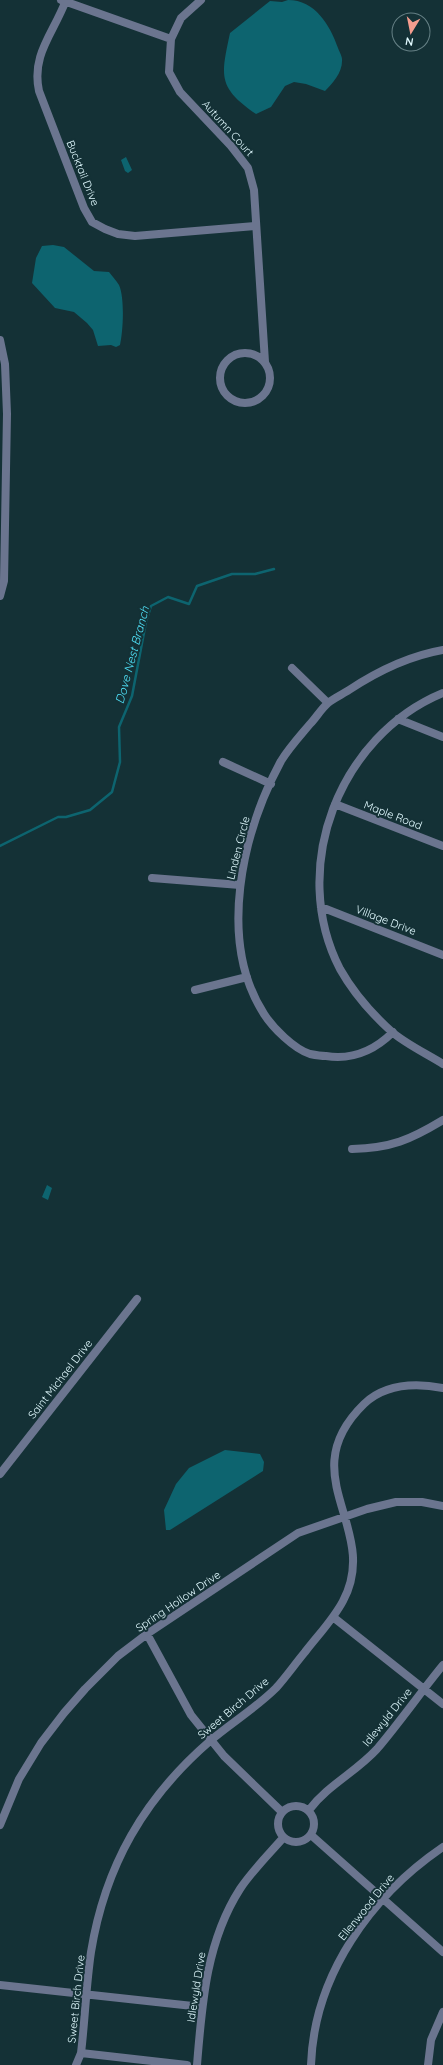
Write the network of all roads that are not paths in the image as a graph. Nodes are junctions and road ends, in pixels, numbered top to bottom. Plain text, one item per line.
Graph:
1 (64, 0) edge
2 (201, 0) edge
3 (171, 39) junction
4 (255, 226) junction
5 (0, 340) edge
6 (265, 362) junction
7 (3, 414) edge
8 (2, 537) edge
9 (0, 596) edge
10 (443, 650) edge
11 (292, 668) dead end
12 (443, 693) edge
13 (328, 703) junction
14 (398, 719) junction
15 (443, 737) edge
16 (223, 762) dead end
17 (271, 784) junction
18 (335, 804) junction
19 (443, 846) edge
20 (152, 878) dead end
21 (240, 885) junction
22 (321, 907) junction
23 (443, 954) edge
24 (247, 977) junction
25 (195, 990) dead end
26 (393, 1032) junction
27 (443, 1064) edge
28 (443, 1120) edge
29 (352, 1149) dead end
30 (137, 1299) dead end
31 (443, 1388) edge
32 (0, 1474) edge
33 (443, 1506) edge
34 (344, 1516) junction
35 (333, 1617) junction
36 (148, 1634) junction
37 (443, 1665) edge
38 (424, 1689) junction
39 (443, 1704) edge
40 (211, 1740) junction
41 (309, 1810) junction
42 (282, 1812) junction
43 (0, 1825) edge
44 (311, 1835) junction
45 (283, 1838) junction
46 (443, 1847) edge
47 (384, 1899) junction
48 (443, 1952) edge
49 (0, 1986) edge
50 (88, 1995) junction
51 (202, 2007) junction
52 (443, 2012) edge
53 (81, 2053) junction
54 (76, 2065) edge
55 (188, 2065) edge
56 (197, 2065) edge
57 (311, 2065) edge
58 (428, 2065) edge

1 - 3 street
1 - 4 street, Bucktail Drive
2 - 3 street, Autumn Court
3 - 4 street, Autumn Court
4 - 6 street, Autumn Court
5 - 7 street
6 - 6 street, Autumn Court
7 - 8 street
8 - 9 street
10 - 13 street, Linden Circle
11 - 13 street
12 - 14 street
13 - 17 street, Linden Circle
14 - 15 street
14 - 18 street
16 - 17 street
17 - 21 street, Linden Circle
18 - 19 street, Maple Road
18 - 22 street
20 - 21 street
21 - 24 street, Linden Circle
22 - 23 street, Village Drive
22 - 26 street
24 - 25 street
24 - 26 street, Linden Circle
26 - 27 street
28 - 29 street
30 - 32 street, Saint Michael Drive
31 - 34 street, Sweet Birch Drive
33 - 34 street, Spring Hollow Drive
34 - 35 street, Sweet Birch Drive
34 - 36 street, Spring Hollow Drive
35 - 38 street
35 - 40 street, Sweet Birch Drive
36 - 40 street
36 - 43 street, Spring Hollow Drive
37 - 38 street, Idlewyld Drive
38 - 39 street
38 - 41 street, Idlewyld Drive
40 - 42 street
40 - 50 street, Sweet Birch Drive
41 - 42 street
41 - 44 street
42 - 45 street
44 - 45 street
44 - 47 street
45 - 51 street, Idlewyld Drive
46 - 47 street, Ellenwood Drive
47 - 48 street
47 - 57 street, Ellenwood Drive
49 - 50 street
50 - 51 street
50 - 53 street, Sweet Birch Drive
51 - 56 street, Idlewyld Drive
52 - 58 street
53 - 54 street, Sweet Birch Drive
53 - 55 street

